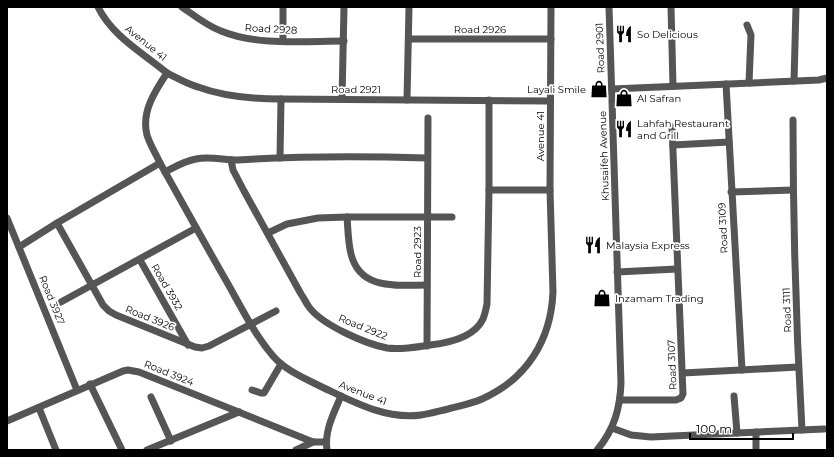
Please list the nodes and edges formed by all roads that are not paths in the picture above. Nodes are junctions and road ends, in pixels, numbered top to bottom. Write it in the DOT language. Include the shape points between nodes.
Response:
graph roads {
  1 [pos="98,7"];
  2 [pos="182,7"];
  3 [pos="283,7"];
  4 [pos="344,7"];
  5 [pos="409,7"];
  6 [pos="551,7"];
  7 [pos="609,7"];
  8 [pos="671,7"];
  9 [pos="796,7"];
  10 [pos="747,25"];
  11 [pos="409,39"];
  12 [pos="551,39"];
  13 [pos="283,41"];
  14 [pos="344,41"];
  15 [pos="167,73"];
  16 [pos="827,78"];
  17 [pos="819,80"];
  18 [pos="794,81"];
  19 [pos="749,83"];
  20 [pos="827,83"];
  21 [pos="726,84"];
  22 [pos="673,86"];
  23 [pos="612,89"];
  24 [pos="282,99"];
  25 [pos="342,99"];
  26 [pos="408,100"];
  27 [pos="489,100"];
  28 [pos="550,101"];
  29 [pos="428,118"];
  30 [pos="793,120"];
  31 [pos="672,127"];
  32 [pos="729,142"];
  33 [pos="673,145"];
  34 [pos="280,158"];
  35 [pos="427,158"];
  36 [pos="231,160"];
  37 [pos="160,164"];
  38 [pos="165,172"];
  39 [pos="489,190"];
  40 [pos="550,190"];
  41 [pos="793,190"];
  42 [pos="731,192"];
  43 [pos="347,217"];
  44 [pos="427,217"];
  45 [pos="452,217"];
  46 [pos="7,218"];
  47 [pos="57,223"];
  48 [pos="196,228"];
  49 [pos="268,233"];
  50 [pos="19,247"];
  51 [pos="140,260"];
  52 [pos="678,269"];
  53 [pos="617,272"];
  54 [pos="91,285"];
  55 [pos="427,285"];
  56 [pos="61,302"];
  57 [pos="276,311"];
  58 [pos="251,324"];
  59 [pos="188,344"];
  60 [pos="427,346"];
  61 [pos="282,364"];
  62 [pos="798,367"];
  63 [pos="742,370"];
  64 [pos="683,373"];
  65 [pos="90,384"];
  66 [pos="77,390"];
  67 [pos="252,390"];
  68 [pos="341,396"];
  69 [pos="734,396"];
  70 [pos="151,397"];
  71 [pos="620,400"];
  72 [pos="39,408"];
  73 [pos="239,412"];
  74 [pos="7,421"];
  75 [pos="612,428"];
  76 [pos="824,428"];
  77 [pos="802,430"];
  78 [pos="756,432"];
  79 [pos="737,433"];
  80 [pos="171,441"];
  81 [pos="314,442"];
  82 [pos="326,442"];
  83 [pos="56,450"];
  84 [pos="122,450"];
  85 [pos="147,450"];
  86 [pos="296,450"];
  87 [pos="326,450"];
  88 [pos="597,450"];
  89 [pos="756,450"];
  1 -- 15 [label="street, Avenue 41" via="116,32"];
  2 -- 13 [label="street, Road 2928" via="213,28 227,34 250,39"];
  3 -- 13 [label="street"];
  4 -- 14 [label="street"];
  5 -- 11 [label="street"];
  6 -- 12 [label="street, Avenue 41"];
  7 -- 23 [label="street, Road 2901"];
  8 -- 22 [label="street"];
  9 -- 18 [label="street"];
  10 -- 19 [label="street" via="751,35"];
  11 -- 12 [label="street, Road 2926"];
  11 -- 26 [label="street"];
  12 -- 28 [label="street, Avenue 41"];
  13 -- 14 [label="street, Road 2928"];
  14 -- 25 [label="street"];
  15 -- 24 [label="street, Road 2921" via="216,93"];
  15 -- 37 [label="street, Avenue 41" via="148,105 146,121 147,136"];
  16 -- 17 [label="street"];
  17 -- 18 [label="street"];
  17 -- 20 [label="street"];
  18 -- 19 [label="street"];
  19 -- 21 [label="street"];
  21 -- 22 [label="street"];
  21 -- 32 [label="street, Road 3109"];
  22 -- 23 [label="street"];
  23 -- 53 [label="street, Khusaifeh Avenue"];
  24 -- 25 [label="street, Road 2921"];
  24 -- 34 [label="street"];
  25 -- 26 [label="street, Road 2921"];
  26 -- 27 [label="street, Road 2921"];
  27 -- 28 [label="street, Road 2921"];
  27 -- 39 [label="street, Road 2922"];
  28 -- 40 [label="street, Avenue 41"];
  29 -- 35 [label="street, Road 2923"];
  30 -- 41 [label="street, Road 3111"];
  31 -- 33 [label="street, Road 3107"];
  32 -- 33 [label="street"];
  32 -- 42 [label="street, Road 3109"];
  33 -- 52 [label="street, Road 3107"];
  34 -- 35 [label="street"];
  34 -- 36 [label="street"];
  35 -- 44 [label="street, Road 2923"];
  36 -- 38 [label="street" via="197,158"];
  36 -- 49 [label="street, Road 2922" via="233,170"];
  37 -- 38 [label="street, Avenue 41"];
  37 -- 47 [label="street"];
  38 -- 48 [label="street, Avenue 41"];
  39 -- 40 [label="street"];
  39 -- 60 [label="street, Road 2922" via="487,304 483,319 469,334 442,344"];
  40 -- 68 [label="street, Avenue 41" via="553,292 550,318 547,331 535,355 515,378 504,388 476,401 422,415 390,414"];
  41 -- 42 [label="street"];
  41 -- 62 [label="street, Road 3111"];
  42 -- 63 [label="street, Road 3109"];
  43 -- 44 [label="street"];
  43 -- 49 [label="street" via="302,220"];
  43 -- 55 [label="street" via="351,254 360,274 384,285"];
  44 -- 45 [label="street"];
  44 -- 55 [label="street, Road 2923"];
  46 -- 50 [label="street, Road 3927"];
  47 -- 50 [label="street"];
  47 -- 54 [label="street, Road 3926"];
  48 -- 51 [label="street, Road 3932"];
  48 -- 58 [label="street, Avenue 41"];
  49 -- 60 [label="street, Road 2922" via="309,308 319,317 342,331 387,348"];
  50 -- 66 [label="street, Road 3927"];
  51 -- 54 [label="street, Road 3932"];
  51 -- 59 [label="street, Road 3932"];
  52 -- 53 [label="street"];
  52 -- 64 [label="street, Road 3107"];
  53 -- 71 [label="street, Khusaifeh Avenue"];
  54 -- 56 [label="street, Road 3932"];
  54 -- 59 [label="street, Road 3926" via="103,305 112,313"];
  55 -- 60 [label="street, Road 2923"];
  57 -- 58 [label="street, Road 3926"];
  58 -- 59 [label="street, Road 3926" via="206,348"];
  58 -- 61 [label="street, Avenue 41" via="265,346"];
  61 -- 67 [label="street" via="264,393"];
  61 -- 68 [label="street, Avenue 41" via="294,373"];
  62 -- 63 [label="street"];
  62 -- 77 [label="street, Road 3111"];
  63 -- 64 [label="street"];
  64 -- 71 [label="street, Road 3107" via="684,391 678,399"];
  65 -- 66 [label="street, Road 3924"];
  65 -- 73 [label="street, Road 3924" via="133,370"];
  65 -- 84 [label="street"];
  66 -- 72 [label="street, Road 3924"];
  68 -- 82 [label="street" via="327,430"];
  69 -- 79 [label="street"];
  70 -- 80 [label="street"];
  71 -- 75 [label="street, Khusaifeh Avenue"];
  72 -- 74 [label="street, Road 3924"];
  72 -- 83 [label="street"];
  73 -- 80 [label="street"];
  73 -- 81 [label="street, Road 3924"];
  75 -- 79 [label="street" via="644,436"];
  75 -- 88 [label="street, Khusaifeh Avenue"];
  76 -- 77 [label="street"];
  77 -- 78 [label="street"];
  78 -- 79 [label="street"];
  78 -- 89 [label="street"];
  80 -- 85 [label="street"];
  81 -- 82 [label="street, Road 3924"];
  81 -- 86 [label="street"];
  82 -- 87 [label="street"];
}
